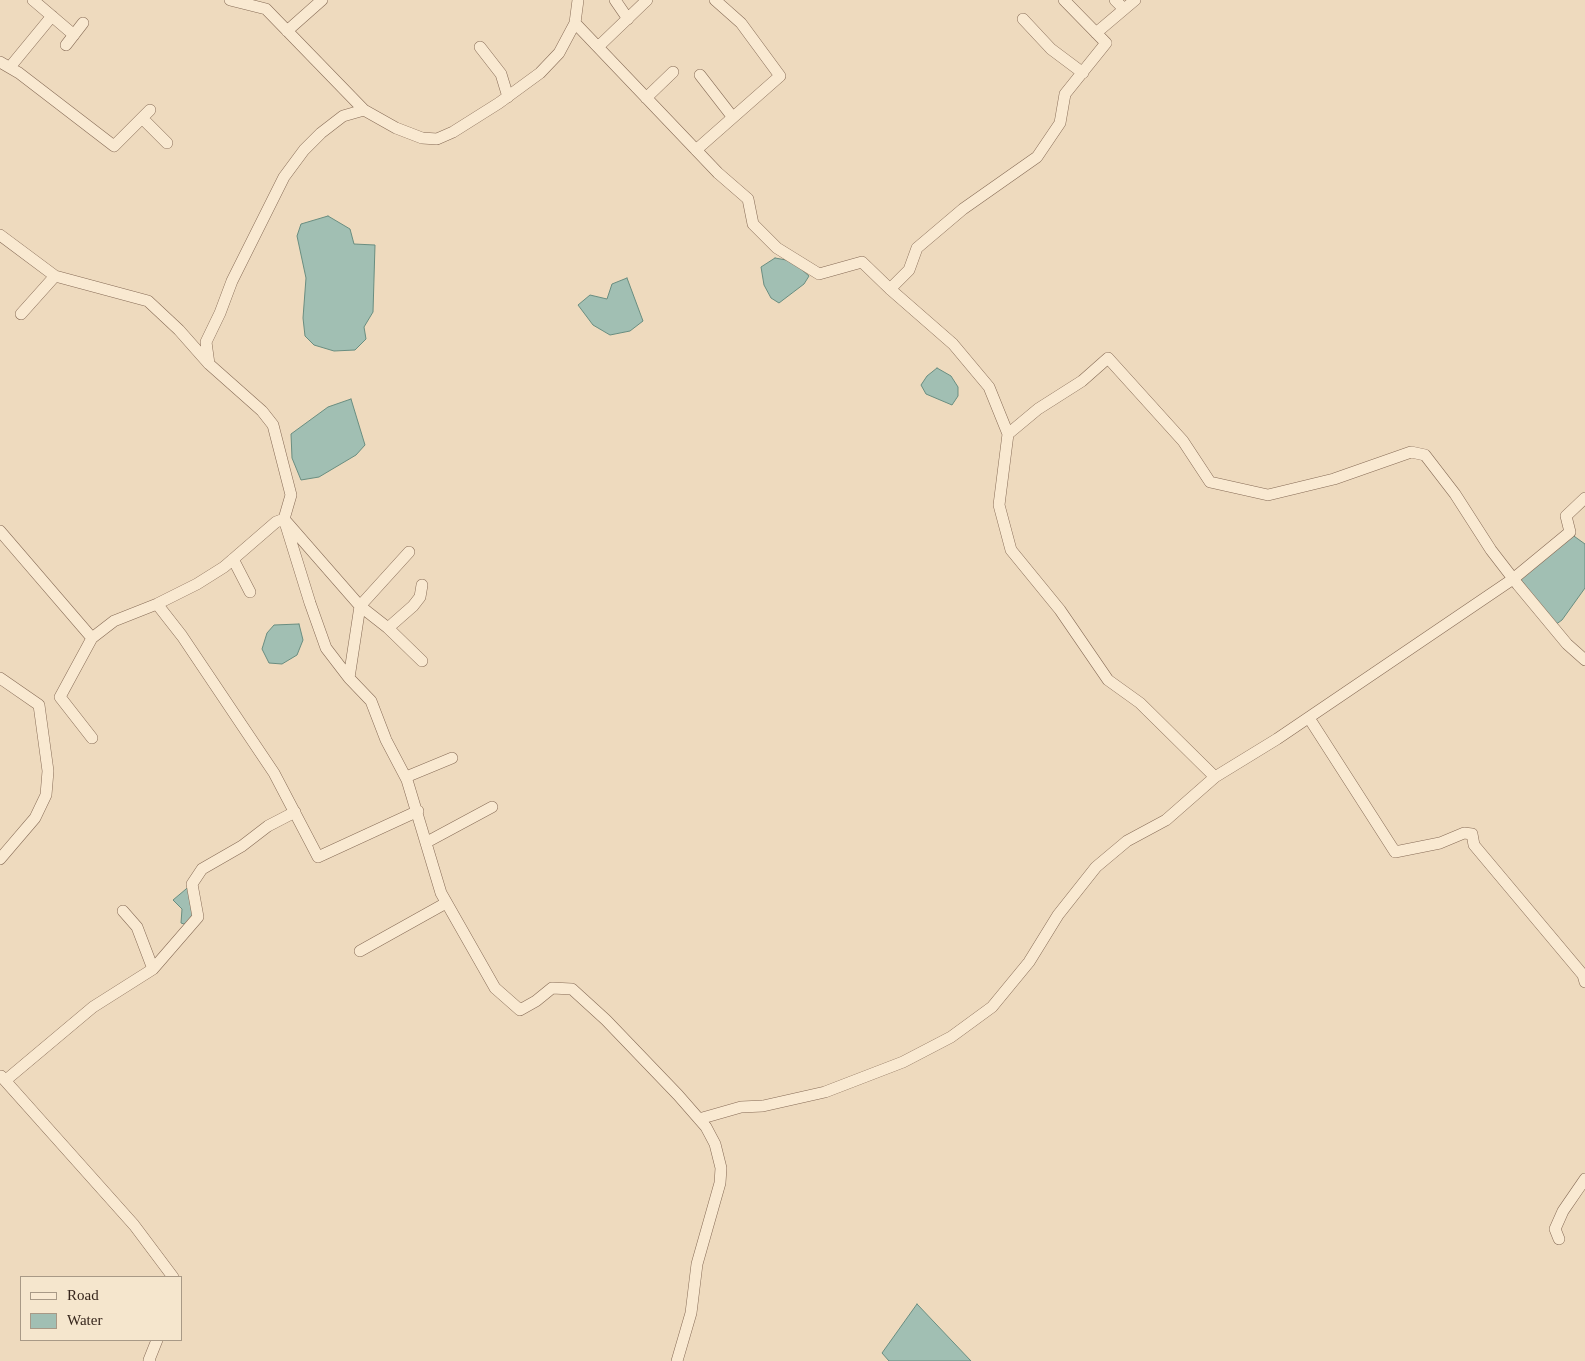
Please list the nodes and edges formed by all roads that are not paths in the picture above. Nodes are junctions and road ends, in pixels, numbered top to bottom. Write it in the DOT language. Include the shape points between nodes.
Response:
graph roads {
  1 [pos="33,0"];
  2 [pos="230,0"];
  3 [pos="322,0"];
  4 [pos="578,0"];
  5 [pos="615,0"];
  6 [pos="647,0"];
  7 [pos="714,0"];
  8 [pos="1064,0"];
  9 [pos="1115,0"];
  10 [pos="1135,0"];
  11 [pos="1124,9"];
  12 [pos="52,16"];
  13 [pos="628,19"];
  14 [pos="1024,19"];
  15 [pos="83,23"];
  16 [pos="575,23"];
  17 [pos="287,31"];
  18 [pos="1096,33"];
  19 [pos="74,35"];
  20 [pos="66,45"];
  21 [pos="480,47"];
  22 [pos="598,47"];
  23 [pos="5,65"];
  24 [pos="673,72"];
  25 [pos="1084,73"];
  26 [pos="700,75"];
  27 [pos="508,97"];
  28 [pos="646,98"];
  29 [pos="364,110"];
  30 [pos="731,115"];
  31 [pos="167,142"];
  32 [pos="696,150"];
  33 [pos="0,236"];
  34 [pos="56,276"];
  35 [pos="890,289"];
  36 [pos="21,314"];
  37 [pos="209,364"];
  38 [pos="1008,434"];
  39 [pos="1585,498"];
  40 [pos="284,519"];
  41 [pos="0,531"];
  42 [pos="409,552"];
  43 [pos="233,559"];
  44 [pos="1513,579"];
  45 [pos="422,585"];
  46 [pos="250,592"];
  47 [pos="157,604"];
  48 [pos="360,606"];
  49 [pos="388,628"];
  50 [pos="92,638"];
  51 [pos="1585,660"];
  52 [pos="422,661"];
  53 [pos="0,678"];
  54 [pos="349,678"];
  55 [pos="60,697"];
  56 [pos="39,705"];
  57 [pos="1309,718"];
  58 [pos="92,738"];
  59 [pos="452,758"];
  60 [pos="406,777"];
  61 [pos="1215,777"];
  62 [pos="492,807"];
  63 [pos="294,812"];
  64 [pos="418,812"];
  65 [pos="427,842"];
  66 [pos="0,859"];
  67 [pos="446,903"];
  68 [pos="122,910"];
  69 [pos="360,951"];
  70 [pos="153,969"];
  71 [pos="1585,982"];
  72 [pos="3,1078"];
  73 [pos="699,1119"];
  74 [pos="1585,1179"];
  75 [pos="1559,1239"];
  76 [pos="172,1276"];
  77 [pos="157,1341"];
  78 [pos="149,1361"];
  79 [pos="677,1361"];
  1 -- 12 [label="street"];
  2 -- 17 [label="street" via="266,9"];
  3 -- 17 [label="street"];
  4 -- 16 [label="street"];
  5 -- 13 [label="street"];
  6 -- 13 [label="street"];
  7 -- 32 [label="street" via="741,23 780,76"];
  8 -- 18 [label="street"];
  9 -- 11 [label="street"];
  10 -- 11 [label="street"];
  11 -- 18 [label="street"];
  12 -- 19 [label="street"];
  12 -- 23 [label="street"];
  13 -- 22 [label="street"];
  14 -- 25 [label="street" via="1051,49"];
  15 -- 19 [label="street"];
  16 -- 22 [label="street"];
  16 -- 27 [label="street" via="559,53 540,73"];
  17 -- 29 [label="street"];
  18 -- 25 [label="street" via="1106,43"];
  19 -- 20 [label="street"];
  21 -- 27 [label="street" via="501,74"];
  22 -- 28 [label="street"];
  23 -- 31 [label="street" via="114,146 146,114"];
  24 -- 28 [label="street"];
  25 -- 35 [label="street" via="1065,94 1060,124 1037,157 962,209 917,248 909,270"];
  26 -- 30 [label="street"];
  27 -- 29 [label="street" via="454,132 437,139 413,134"];
  28 -- 32 [label="street"];
  29 -- 37 [label="street" via="343,116 321,133 284,177 232,281 206,342"];
  32 -- 35 [label="street" via="748,199 753,224 777,248 819,274 862,262"];
  33 -- 34 [label="street"];
  34 -- 36 [label="street"];
  34 -- 37 [label="street" via="148,300"];
  35 -- 38 [label="street" via="953,344 989,387"];
  37 -- 40 [label="street" via="262,411 273,425 291,495"];
  38 -- 44 [label="street" via="1038,409 1082,381 1108,358 1183,441 1210,482 1268,495 1334,479 1410,452 1424,455"];
  38 -- 61 [label="street" via="999,504 1011,550 1060,610 1108,680 1140,703"];
  39 -- 44 [label="street" via="1566,516 1570,532"];
  40 -- 43 [label="street" via="276,522"];
  40 -- 48 [label="street"];
  40 -- 54 [label="street" via="318,629 326,648"];
  41 -- 50 [label="street"];
  42 -- 48 [label="street"];
  43 -- 46 [label="street"];
  43 -- 47 [label="street" via="197,584"];
  44 -- 51 [label="street" via="1567,644"];
  44 -- 57 [label="street"];
  45 -- 49 [label="street" via="420,597 413,606"];
  47 -- 50 [label="street" via="114,621"];
  47 -- 63 [label="street" via="240,719"];
  48 -- 49 [label="street"];
  48 -- 54 [label="street"];
  49 -- 52 [label="street"];
  50 -- 55 [label="street"];
  53 -- 56 [label="street"];
  54 -- 60 [label="street" via="371,701 386,740"];
  55 -- 56 [label="street"];
  55 -- 58 [label="street"];
  56 -- 66 [label="street" via="48,771 46,795 35,818"];
  57 -- 61 [label="street"];
  57 -- 71 [label="street" via="1395,852 1440,843 1464,833 1472,834 1474,845 1583,975"];
  59 -- 60 [label="street"];
  60 -- 64 [label="street"];
  61 -- 73 [label="street" via="1166,820 1127,841 1096,867 1058,915 1029,962 992,1007 951,1037 903,1062 825,1092 763,1106 741,1107"];
  62 -- 65 [label="street"];
  63 -- 64 [label="street" via="318,857"];
  63 -- 70 [label="street" via="202,869 192,884 198,916"];
  64 -- 65 [label="street"];
  65 -- 67 [label="street"];
  67 -- 69 [label="street"];
  67 -- 73 [label="street" via="495,988 520,1010 552,988 572,989 606,1020"];
  68 -- 70 [label="street" via="137,927"];
  70 -- 72 [label="street" via="93,1007"];
  72 -- 76 [label="street" via="134,1225"];
  73 -- 79 [label="street" via="714,1144 721,1168 720,1184 697,1264 691,1313"];
  74 -- 75 [label="street" via="1555,1229"];
  77 -- 78 [label="street"];
}
